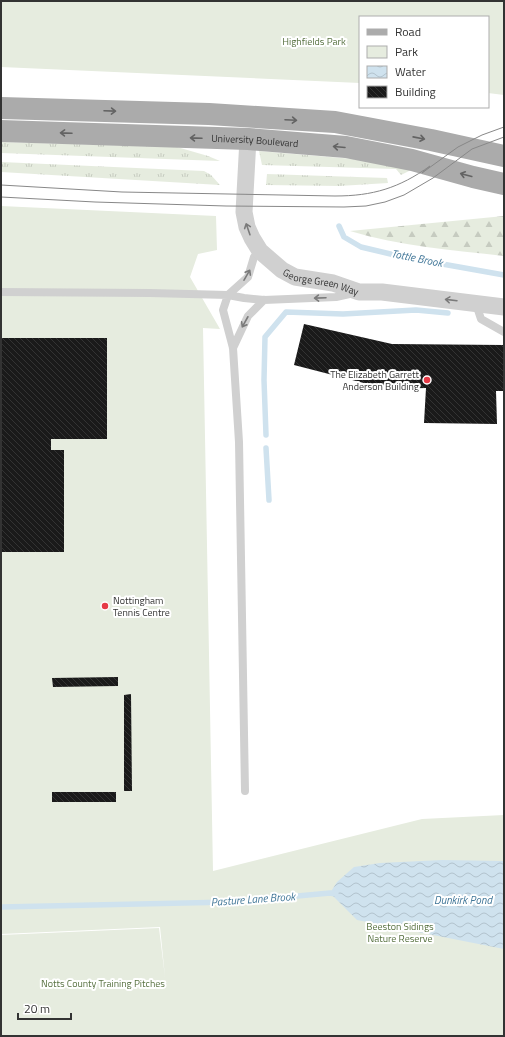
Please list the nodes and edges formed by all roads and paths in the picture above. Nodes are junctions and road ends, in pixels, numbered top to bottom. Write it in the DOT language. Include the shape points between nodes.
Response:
graph roads {
  1 [pos="1,108"];
  2 [pos="252,118"];
  3 [pos="1,131"];
  4 [pos="248,139"];
  5 [pos="504,156"];
  6 [pos="504,184"];
  7 [pos="260,251"];
  8 [pos="1,292"];
  9 [pos="359,292"];
  10 [pos="228,295"];
  11 [pos="264,300"];
  12 [pos="479,303"];
  13 [pos="504,307"];
  14 [pos="504,332"];
  15 [pos="233,348"];
  16 [pos="245,791"];
  1 -- 2 [label="main road, one-way" via="209,114"];
  2 -- 4 [label="main road"];
  2 -- 5 [label="main road, one-way" via="335,122"];
  4 -- 3 [label="main road, University Boulevard, one-way"];
  6 -- 4 [label="main road, University Boulevard, one-way" via="412,160 346,147"];
  7 -- 4 [label="street, George Green Way, one-way" via="247,227 244,212"];
  7 -- 9 [label="street, George Green Way" via="282,270 295,277 333,283"];
  10 -- 7 [label="lane, one-way" via="248,277 254,257"];
  8 -- 10 [label="lane"];
  9 -- 11 [label="lane, one-way" via="336,297"];
  12 -- 9 [label="street, George Green Way, one-way" via="382,292"];
  10 -- 11 [label="lane"];
  10 -- 15 [label="lane" via="223,310"];
  11 -- 15 [label="lane, one-way" via="248,316"];
  12 -- 13 [label="street, George Green Way"];
  12 -- 14 [label="lane" via="480,319"];
  15 -- 16 [label="lane" via="239,442"];
}
